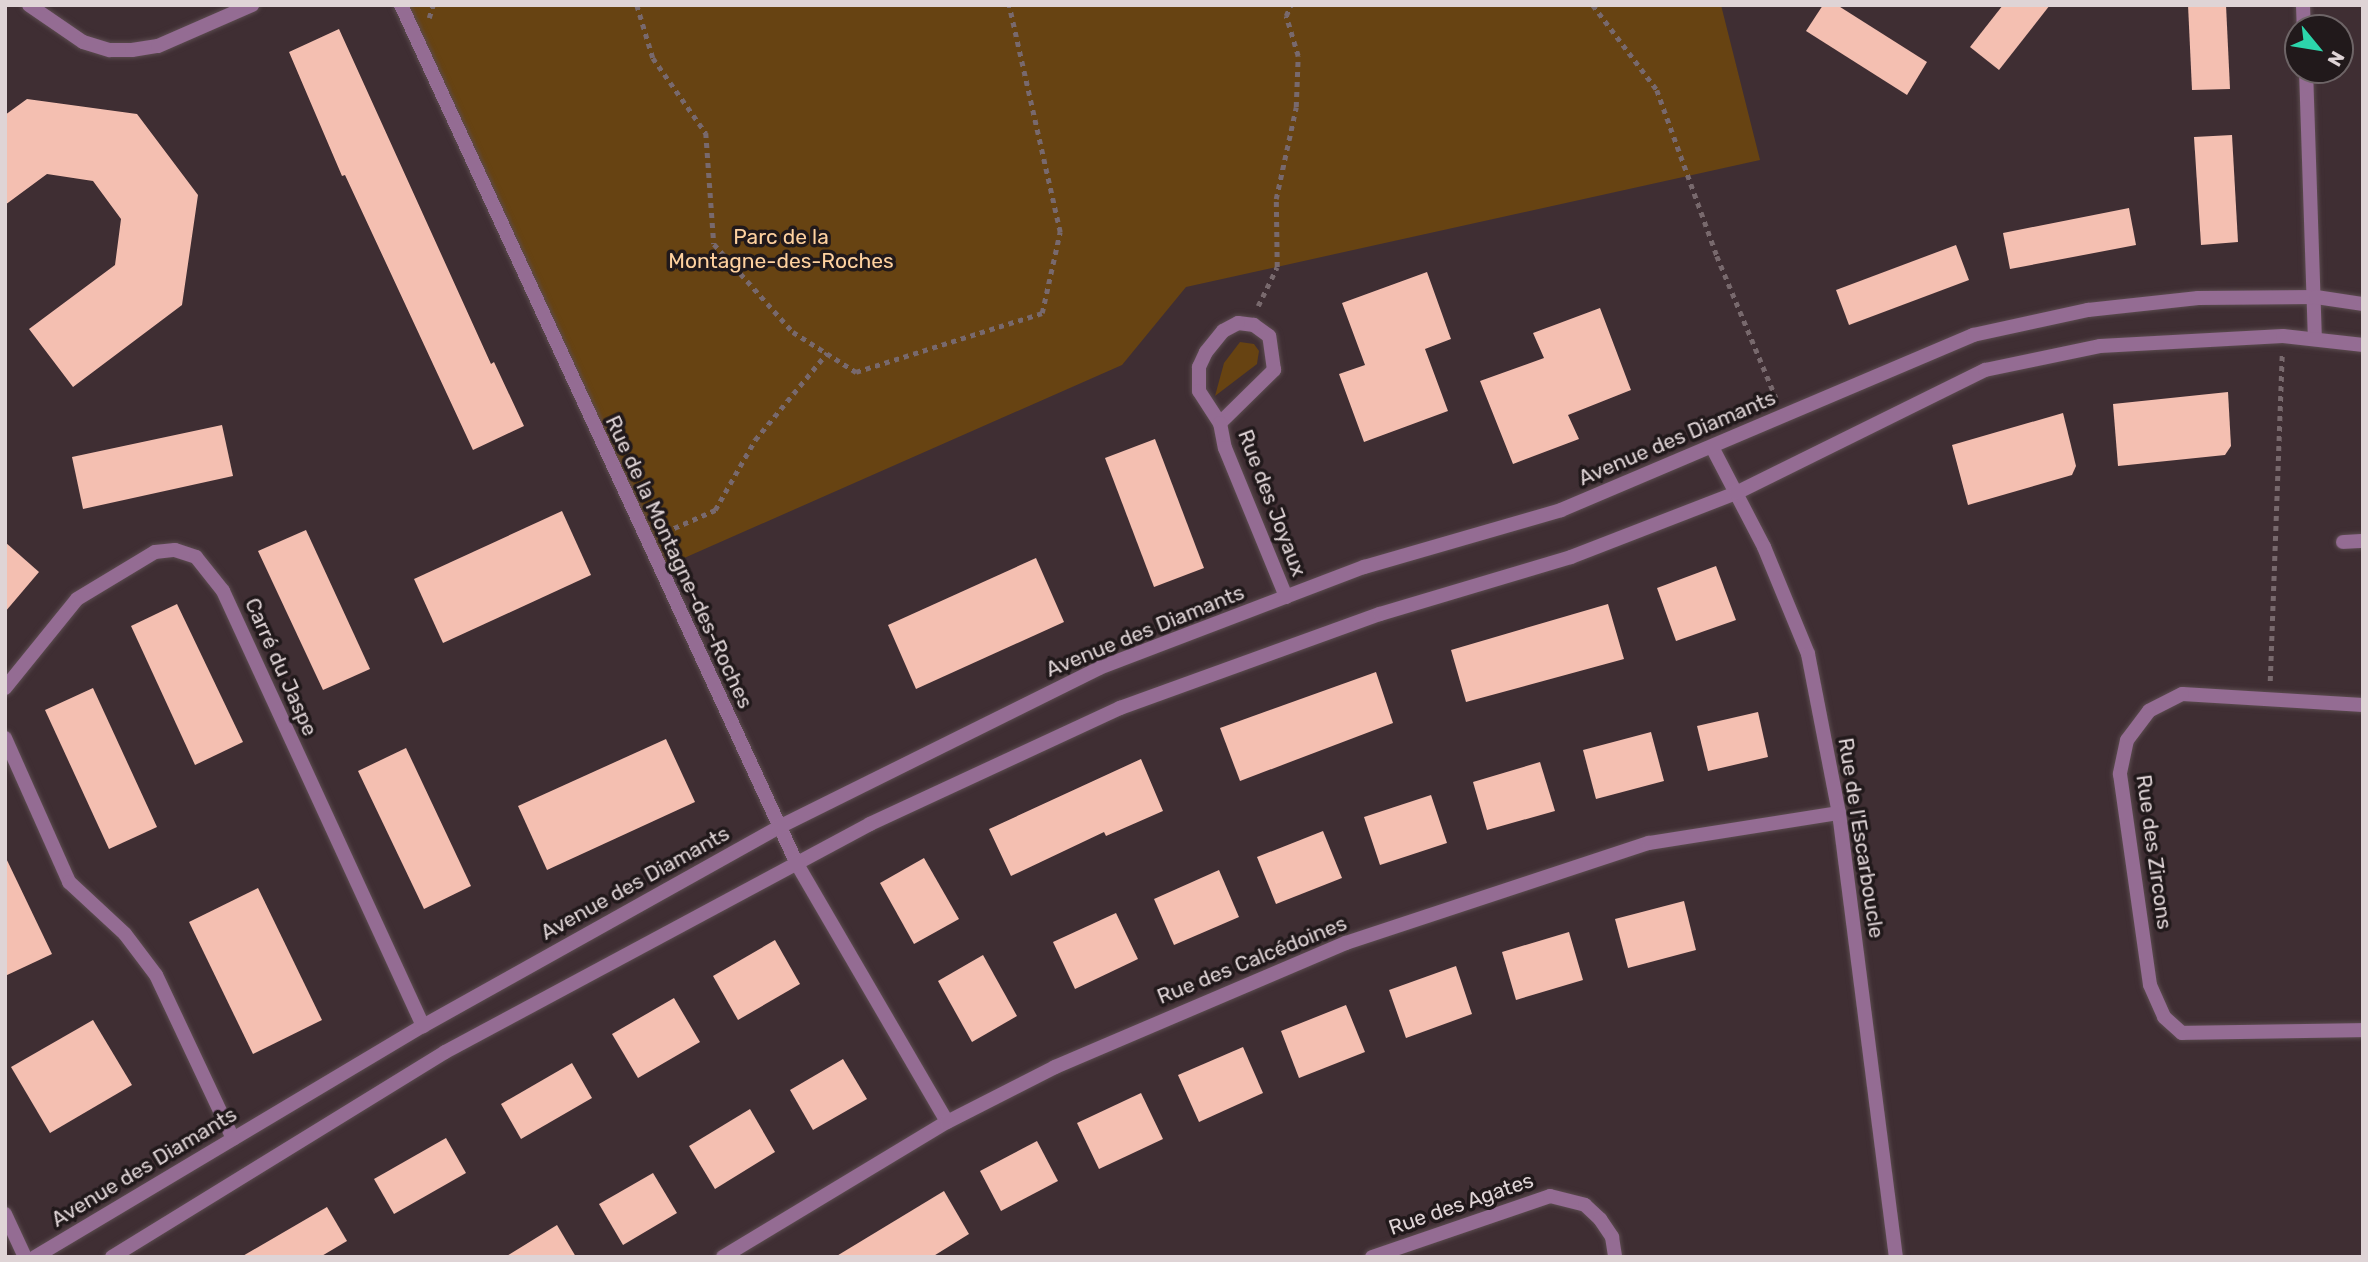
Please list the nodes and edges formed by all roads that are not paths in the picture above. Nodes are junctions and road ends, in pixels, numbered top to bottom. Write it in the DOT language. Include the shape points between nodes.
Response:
graph roads {
  1 [pos="29,5"];
  2 [pos="252,5"];
  3 [pos="401,5"];
  4 [pos="2307,84"];
  5 [pos="2316,298"];
  6 [pos="2363,304"];
  7 [pos="2315,339"];
  8 [pos="2363,345"];
  9 [pos="1220,423"];
  10 [pos="1713,447"];
  11 [pos="1736,493"];
  12 [pos="2363,541"];
  13 [pos="2343,542"];
  14 [pos="1286,597"];
  15 [pos="5,688"];
  16 [pos="2363,705"];
  17 [pos="5,738"];
  18 [pos="1839,813"];
  19 [pos="779,827"];
  20 [pos="797,864"];
  21 [pos="423,1026"];
  22 [pos="2363,1030"];
  23 [pos="947,1122"];
  24 [pos="233,1139"];
  25 [pos="5,1213"];
  26 [pos="26,1257"];
  27 [pos="35,1257"];
  28 [pos="112,1257"];
  29 [pos="723,1257"];
  30 [pos="1372,1257"];
  31 [pos="1615,1257"];
  32 [pos="1896,1257"];
  1 -- 2 [label="street" via="83,42 121,50 158,46"];
  3 -- 19 [label="street, Rue de la Montagne-des-Roches"];
  4 -- 5 [label="street"];
  5 -- 6 [label="street, Avenue des Diamants"];
  5 -- 7 [label="street"];
  5 -- 10 [label="street, Avenue des Diamants" via="2157,302 2088,310 1973,335"];
  7 -- 8 [label="street"];
  7 -- 11 [label="street" via="2283,336 2100,345 1985,370"];
  9 -- 9 [label="street, Rue des Joyaux" via="1274,370 1269,336 1254,325 1238,323 1223,331 1199,367 1199,391"];
  9 -- 14 [label="street, Rue des Joyaux" via="1225,448"];
  10 -- 11 [label="street, Rue de l'Escarboucle"];
  10 -- 14 [label="street, Avenue des Diamants" via="1561,510 1364,567"];
  11 -- 18 [label="street, Rue de l'Escarboucle" via="1808,654"];
  11 -- 20 [label="street" via="1572,557 1380,614 1145,698 1010,756"];
  12 -- 13 [label="street"];
  14 -- 19 [label="street, Avenue des Diamants" via="1099,668"];
  15 -- 21 [label="street, Carré du Jaspe" via="77,599 155,552 176,550 196,557 223,591"];
  16 -- 22 [label="street, Rue des Zircons" via="2182,694 2149,711 2127,740 2120,774 2150,985 2164,1017 2182,1032"];
  17 -- 24 [label="street" via="69,882 125,934 156,975"];
  18 -- 23 [label="street, Rue des Calcédoines" via="1649,843 1346,943 1067,1062"];
  18 -- 32 [label="street, Rue de l'Escarboucle"];
  19 -- 20 [label="street, Rue de la Montagne-des-Roches"];
  19 -- 21 [label="street, Avenue des Diamants"];
  20 -- 23 [label="street, Rue de la Montagne-des-Roches"];
  20 -- 28 [label="street" via="445,1052"];
  21 -- 24 [label="street, Avenue des Diamants"];
  23 -- 29 [label="street, Rue des Calcédoines"];
  24 -- 27 [label="street, Avenue des Diamants"];
  25 -- 26 [label="street"];
  30 -- 31 [label="street, Rue des Agates" via="1550,1196 1585,1205 1600,1219 1612,1237"];
}
